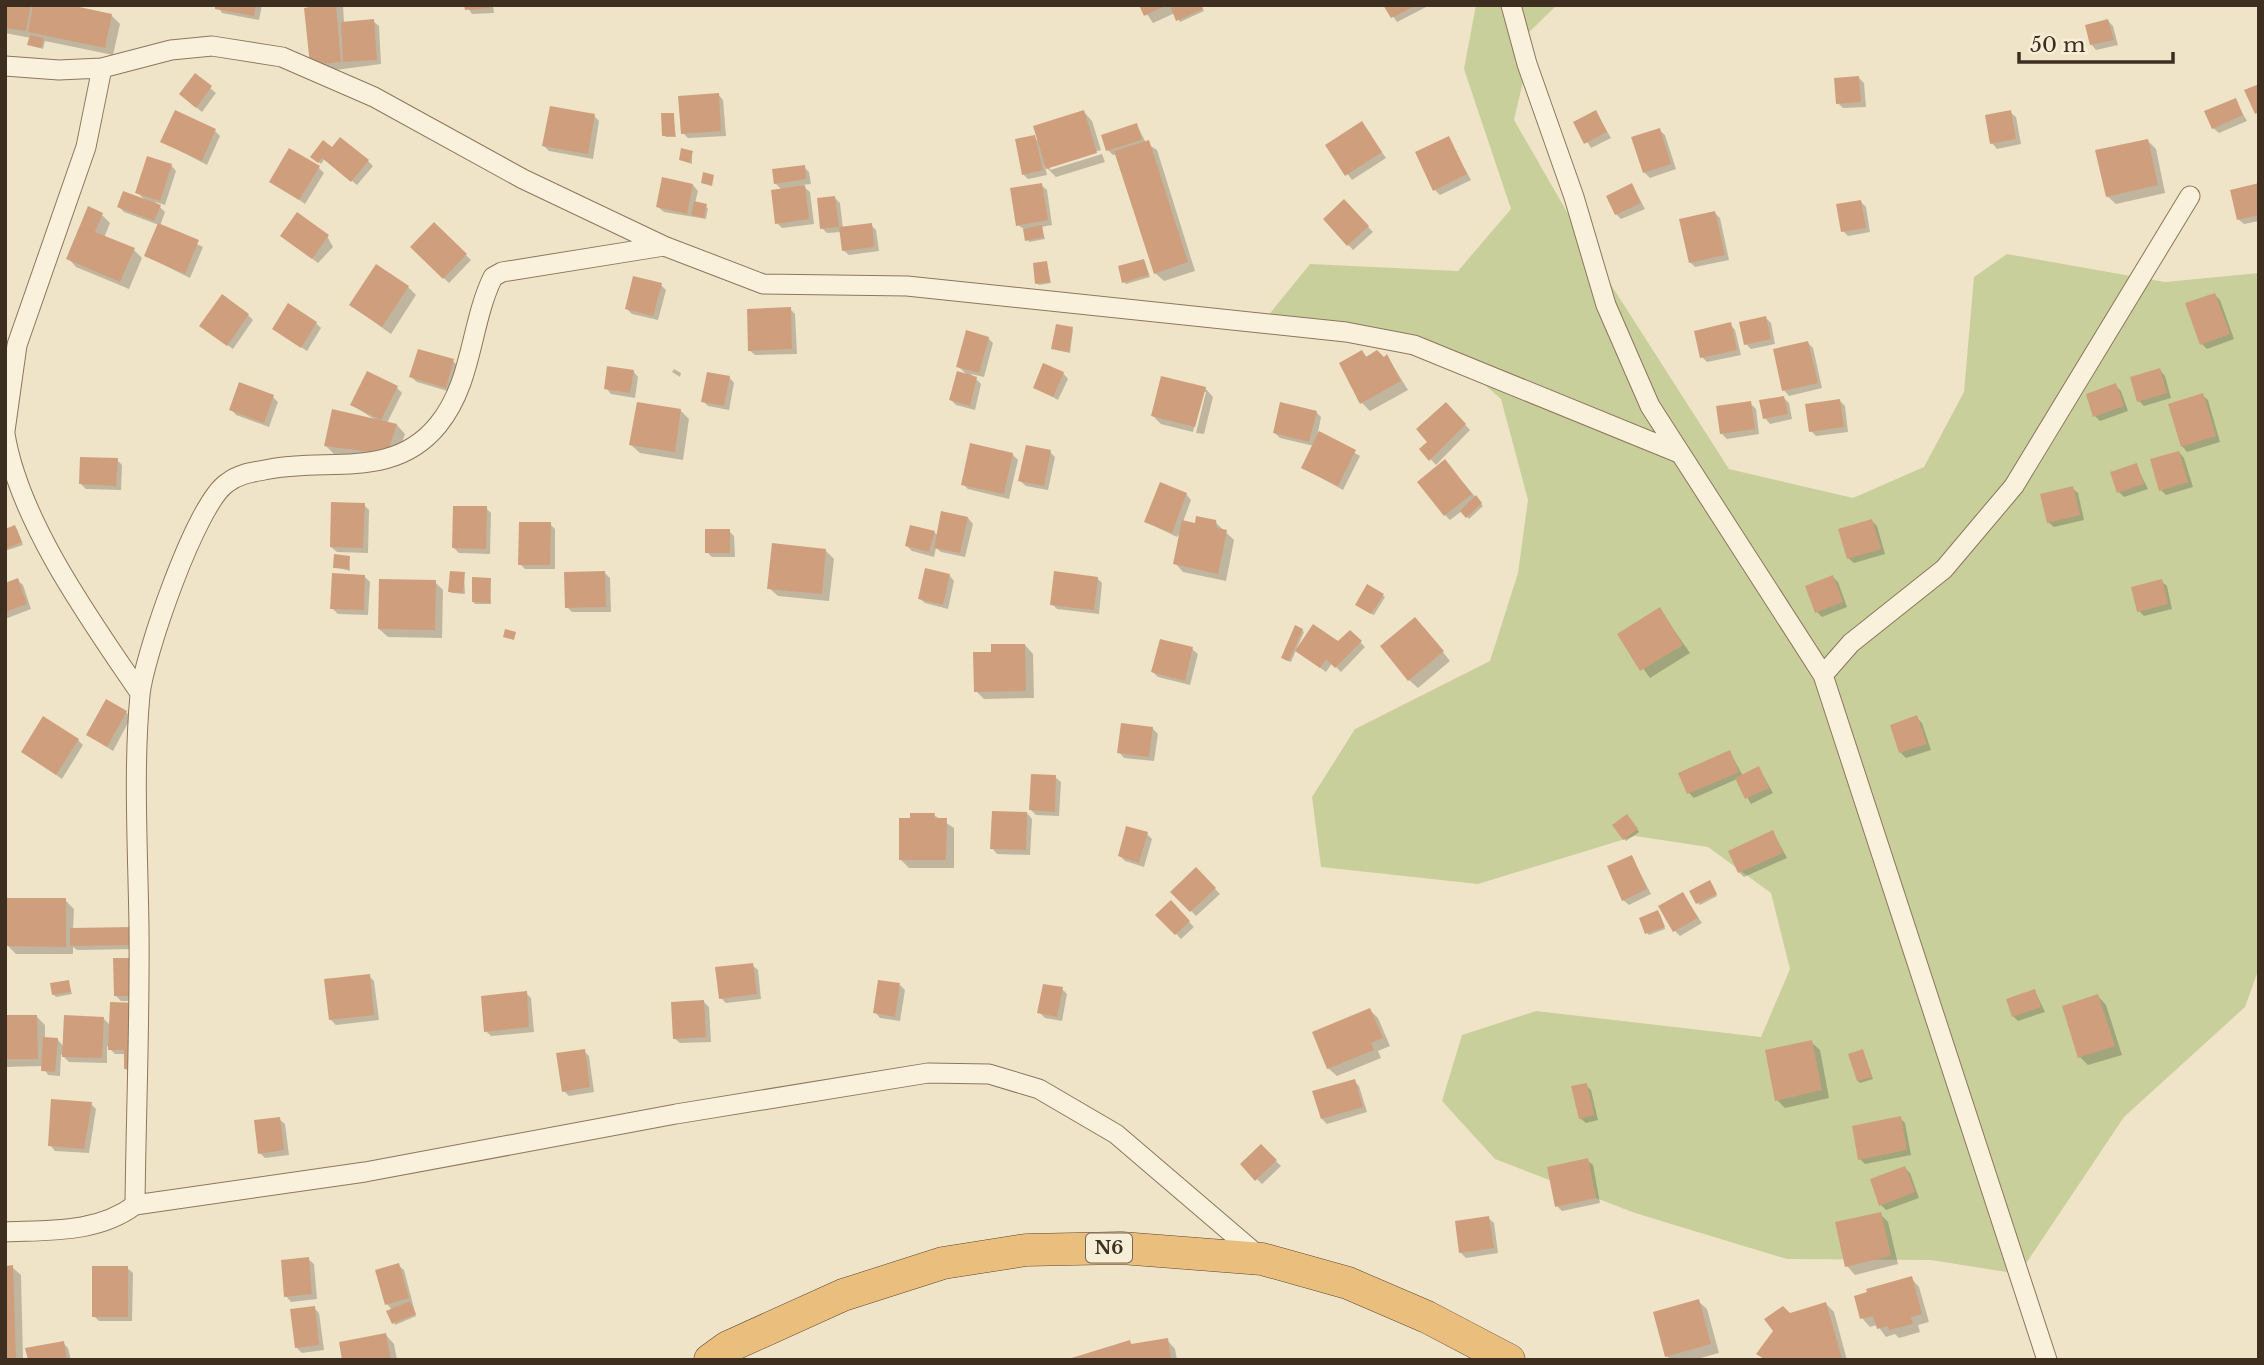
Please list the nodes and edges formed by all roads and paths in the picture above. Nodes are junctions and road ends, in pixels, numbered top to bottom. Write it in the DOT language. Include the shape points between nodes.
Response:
graph roads {
  1 [pos="1511,5"];
  2 [pos="5,66"];
  3 [pos="102,68"];
  4 [pos="2190,196"];
  5 [pos="664,247"];
  6 [pos="5,433"];
  7 [pos="1679,453"];
  8 [pos="1823,675"];
  9 [pos="140,693"];
  10 [pos="135,1205"];
  11 [pos="5,1232"];
  12 [pos="1262,1259"];
  13 [pos="710,1360"];
  14 [pos="1509,1360"];
  15 [pos="2047,1360"];
  1 -- 7 [label="street" via="1606,305 1650,407"];
  2 -- 3 [label="street"];
  3 -- 5 [label="street" via="171,50 212,47 282,57 374,97 523,179"];
  3 -- 6 [label="street" via="86,147 17,345"];
  4 -- 8 [label="street" via="2014,486 1944,569 1851,643"];
  5 -- 7 [label="street" via="763,284 907,286 1346,332 1414,345"];
  5 -- 9 [label="street" via="493,277 461,384 438,424 398,457 382,462 292,465 242,474 226,483 191,535"];
  6 -- 9 [label="street" via="17,478 46,542"];
  7 -- 8 [label="street"];
  8 -- 15 [label="street"];
  9 -- 10 [label="street"];
  10 -- 11 [label="street" via="115,1220 84,1227"];
  10 -- 12 [label="street" via="365,1172 928,1073 989,1074 1040,1089 1116,1134"];
  12 -- 13 [label="highway, N6" via="1121,1248 1027,1250 943,1263 843,1295 728,1347"];
  12 -- 14 [label="highway, N6" via="1348,1283"];
}
